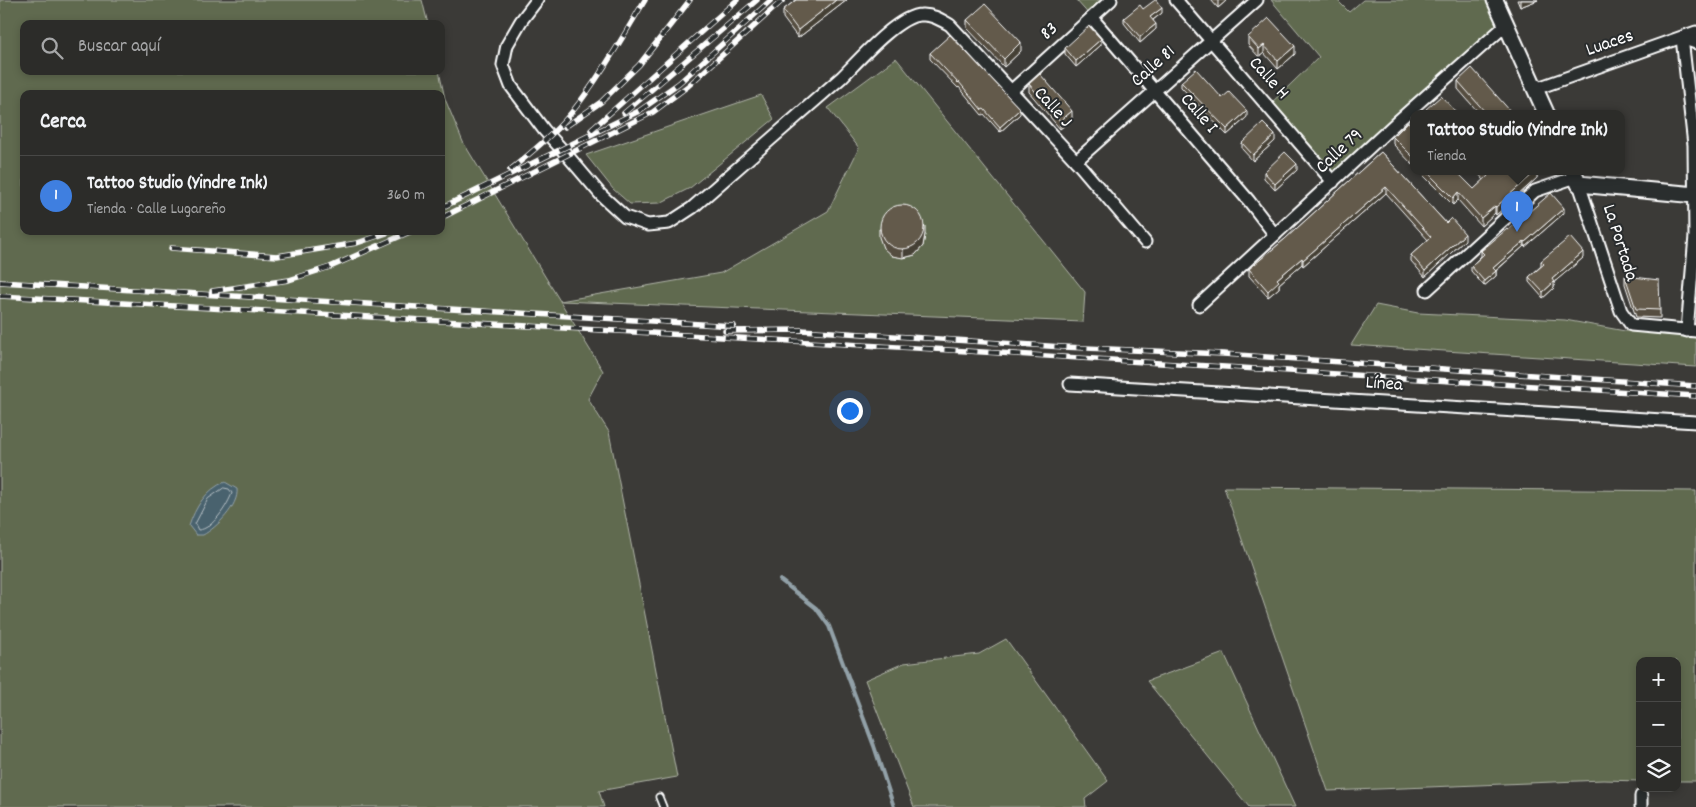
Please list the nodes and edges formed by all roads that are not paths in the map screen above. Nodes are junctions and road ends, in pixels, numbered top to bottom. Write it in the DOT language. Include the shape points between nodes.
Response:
graph roads {
  1 [pos="537,0"];
  2 [pos="1111,0"];
  3 [pos="1176,0"];
  4 [pos="1257,0"];
  5 [pos="1495,0"];
  6 [pos="1092,18"];
  7 [pos="1506,25"];
  8 [pos="1696,32"];
  9 [pos="1682,38"];
  10 [pos="1210,41"];
  11 [pos="1696,43"];
  12 [pos="1535,89"];
  13 [pos="1012,90"];
  14 [pos="1154,91"];
  15 [pos="1410,110"];
  16 [pos="1410,110"];
  17 [pos="1545,110"];
  18 [pos="1076,161"];
  19 [pos="1576,177"];
  20 [pos="1333,182"];
  21 [pos="1695,195"];
  22 [pos="1275,235"];
  23 [pos="1145,242"];
  24 [pos="1427,290"];
  25 [pos="1199,305"];
  26 [pos="1692,331"];
  27 [pos="1070,384"];
  28 [pos="1696,422"];
  29 [pos="659,797"];
  30 [pos="663,807"];
  1 -- 13 [label="street, Calle J" via="507,46 504,65 511,86 544,130 601,194 624,217 648,225 669,223 692,208 898,24 910,17 936,17 950,25"];
  2 -- 6 [label="street, 83"];
  3 -- 10 [label="street, Calle H"];
  4 -- 10 [label="street, Calle 81"];
  5 -- 7 [label="street"];
  6 -- 13 [label="street, 83"];
  6 -- 14 [label="street, Calle I"];
  7 -- 12 [label="street"];
  7 -- 15 [label="street, Calle 79"];
  8 -- 9 [label="street, Luaces"];
  9 -- 11 [label="street"];
  9 -- 12 [label="street, Luaces"];
  9 -- 21 [label="street" via="1694,145"];
  10 -- 14 [label="street, Calle 81"];
  10 -- 20 [label="street, Calle H"];
  12 -- 17 [label="street"];
  13 -- 18 [label="street, Calle J"];
  14 -- 18 [label="street, Calle 81"];
  14 -- 22 [label="street, Calle I"];
  16 -- 20 [label="street, Calle 79"];
  18 -- 23 [label="street, Calle J"];
  19 -- 21 [label="street"];
  19 -- 24 [label="street" via="1535,191"];
  19 -- 26 [label="street, La Portada" via="1621,312 1631,326"];
  20 -- 22 [label="street, Calle 79"];
  21 -- 26 [label="street"];
  22 -- 25 [label="street, Calle 79"];
  27 -- 28 [label="street, Línea"];
  29 -- 30 [label="lane"];
}
